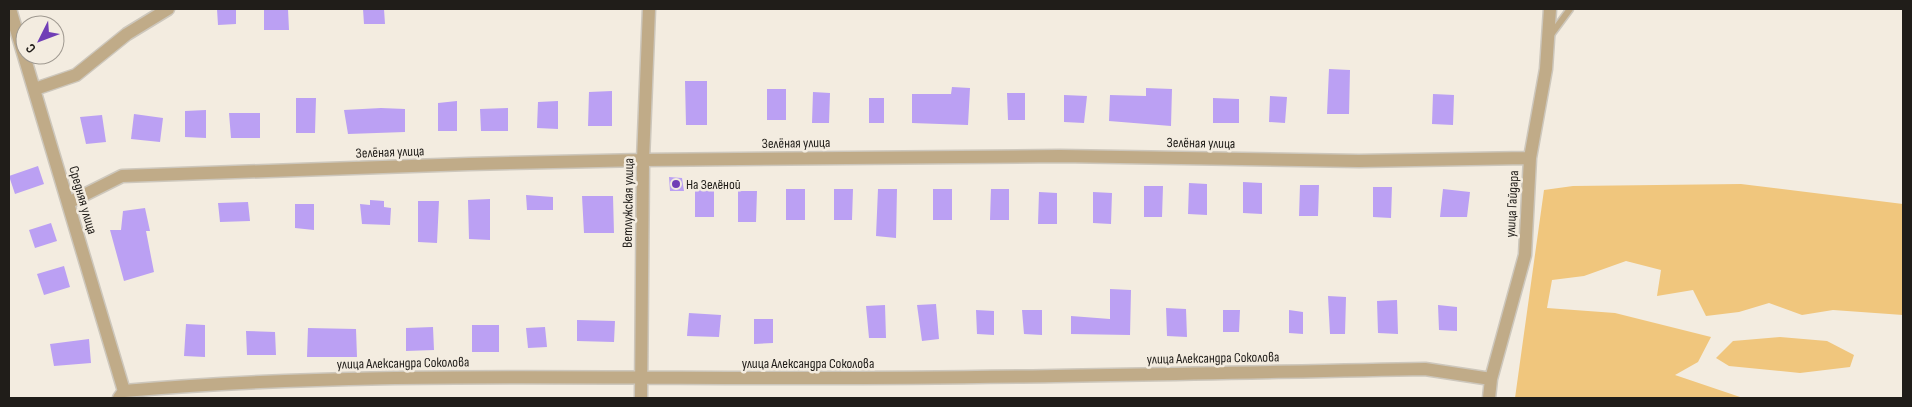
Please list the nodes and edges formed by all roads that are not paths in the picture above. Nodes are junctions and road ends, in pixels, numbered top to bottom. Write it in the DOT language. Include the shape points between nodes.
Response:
graph roads {
  1 [pos="10,9"];
  2 [pos="168,9"];
  3 [pos="649,9"];
  4 [pos="1550,9"];
  5 [pos="1570,9"];
  6 [pos="1548,40"];
  7 [pos="35,89"];
  8 [pos="1530,158"];
  9 [pos="643,160"];
  10 [pos="68,203"];
  11 [pos="640,378"];
  12 [pos="1491,379"];
  13 [pos="121,394"];
  14 [pos="641,398"];
  15 [pos="1489,398"];
  1 -- 7 [label="street, Средняя улица"];
  2 -- 7 [label="street" via="127,34 76,75"];
  3 -- 9 [label="street, Ветлужская улица"];
  4 -- 6 [label="street, улица Гайдара"];
  5 -- 6 [label="lane"];
  6 -- 8 [label="street, улица Гайдара"];
  7 -- 10 [label="street, Средняя улица"];
  8 -- 9 [label="street, Зелёная улица" via="1359,161 1050,156"];
  8 -- 12 [label="street, улица Гайдара" via="1524,255"];
  9 -- 10 [label="street, Зелёная улица" via="122,176"];
  9 -- 11 [label="street, Ветлужская улица"];
  10 -- 13 [label="street, Средняя улица"];
  11 -- 12 [label="street, улица Александра Соколова" via="1425,369"];
  11 -- 13 [label="street, улица Александра Соколова" via="460,377 210,383"];
  11 -- 14 [label="street, Ветлужская улица"];
  12 -- 15 [label="street, улица Гайдара"];
}
